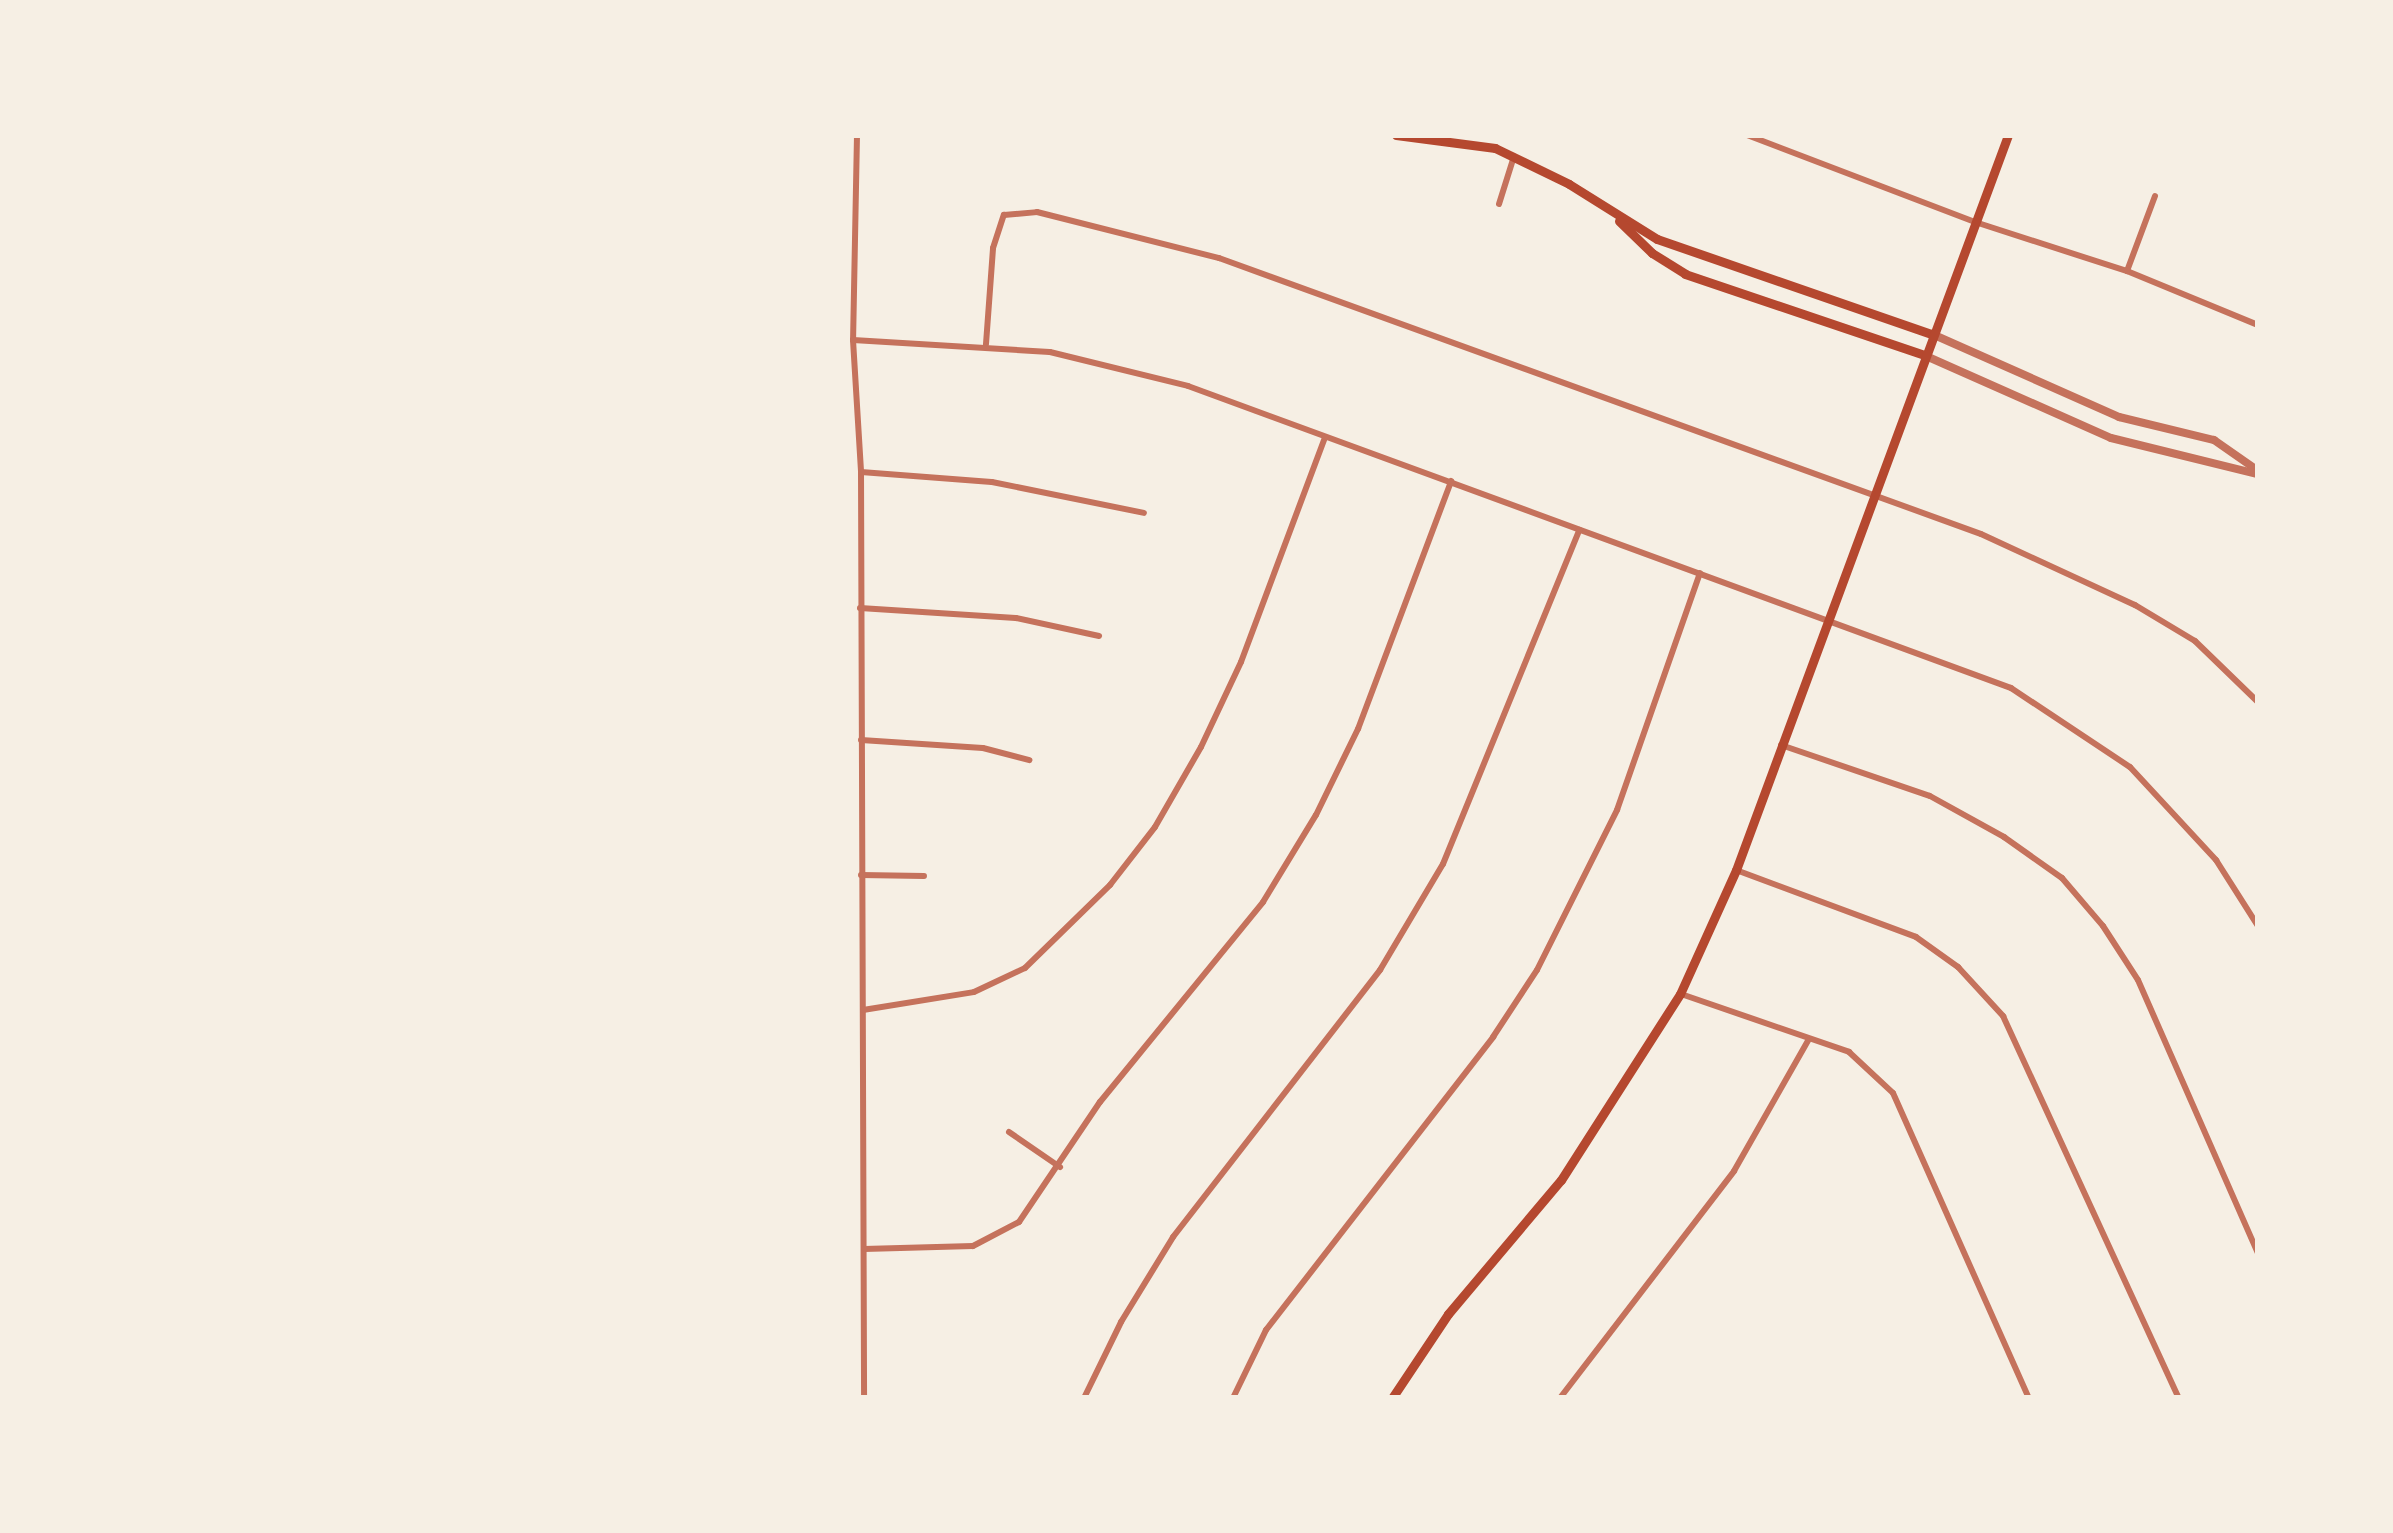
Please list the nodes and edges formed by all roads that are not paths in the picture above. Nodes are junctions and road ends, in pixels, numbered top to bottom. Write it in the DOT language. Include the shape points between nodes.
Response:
graph roads {
  1 [pos="857,135"];
  2 [pos="1396,135"];
  3 [pos="1747,135"];
  4 [pos="2008,135"];
  5 [pos="1514,156"];
  6 [pos="2156,196"];
  7 [pos="1499,204"];
  8 [pos="1611,212"];
  9 [pos="1975,222"];
  10 [pos="2127,271"];
  11 [pos="2258,325"];
  12 [pos="1932,334"];
  13 [pos="853,340"];
  14 [pos="986,344"];
  15 [pos="1924,355"];
  16 [pos="1325,436"];
  17 [pos="861,472"];
  18 [pos="2258,472"];
  19 [pos="1451,481"];
  20 [pos="1876,496"];
  21 [pos="1144,513"];
  22 [pos="1579,530"];
  23 [pos="1700,573"];
  24 [pos="860,608"];
  25 [pos="1828,621"];
  26 [pos="1099,636"];
  27 [pos="2258,702"];
  28 [pos="861,740"];
  29 [pos="1781,745"];
  30 [pos="1029,760"];
  31 [pos="1736,870"];
  32 [pos="861,875"];
  33 [pos="924,876"];
  34 [pos="2258,926"];
  35 [pos="1680,994"];
  36 [pos="862,1010"];
  37 [pos="1808,1040"];
  38 [pos="1009,1132"];
  39 [pos="1060,1166"];
  40 [pos="864,1249"];
  41 [pos="2258,1253"];
  42 [pos="864,1398"];
  43 [pos="1084,1398"];
  44 [pos="1233,1398"];
  45 [pos="1392,1398"];
  46 [pos="1560,1398"];
  47 [pos="2029,1398"];
  48 [pos="2179,1398"];
  1 -- 13 [label="street"];
  2 -- 5 [label="main road"];
  3 -- 9 [label="street"];
  4 -- 9 [label="main road"];
  5 -- 7 [label="street"];
  5 -- 8 [label="main road"];
  6 -- 10 [label="street"];
  8 -- 12 [label="main road" via="1690,252"];
  8 -- 15 [label="main road" via="1685,274"];
  9 -- 10 [label="street"];
  9 -- 12 [label="main road"];
  10 -- 11 [label="street"];
  12 -- 15 [label="main road"];
  12 -- 18 [label="street" via="2119,417 2214,440"];
  13 -- 14 [label="street"];
  13 -- 17 [label="street"];
  14 -- 16 [label="street" via="1167,380"];
  14 -- 20 [label="street" via="993,248 1004,215 1037,212 1220,258"];
  15 -- 18 [label="street" via="2110,438"];
  15 -- 20 [label="main road"];
  16 -- 19 [label="street"];
  16 -- 36 [label="street" via="1202,747 1110,885 1025,968 974,992"];
  17 -- 21 [label="street" via="992,482"];
  17 -- 24 [label="street"];
  19 -- 22 [label="street"];
  19 -- 39 [label="street" via="1358,729 1316,814 1263,902 1100,1102"];
  20 -- 25 [label="main road"];
  20 -- 27 [label="street" via="2135,605 2195,641"];
  22 -- 23 [label="street"];
  22 -- 43 [label="street" via="1443,864 1367,987 1173,1237"];
  23 -- 25 [label="street"];
  23 -- 44 [label="street" via="1617,810 1537,970 1266,1330"];
  24 -- 26 [label="street" via="998,616"];
  24 -- 28 [label="street"];
  25 -- 29 [label="main road"];
  25 -- 34 [label="street" via="2011,688 2072,724 2130,766 2184,821"];
  28 -- 30 [label="street" via="983,748"];
  28 -- 32 [label="street"];
  29 -- 31 [label="main road"];
  29 -- 41 [label="street" via="1930,796 2062,878 2138,980"];
  31 -- 35 [label="main road"];
  31 -- 48 [label="street" via="1916,937 1958,967 2003,1016"];
  32 -- 33 [label="street"];
  32 -- 36 [label="street"];
  35 -- 37 [label="street"];
  35 -- 45 [label="main road" via="1562,1180 1448,1314"];
  36 -- 40 [label="street"];
  37 -- 46 [label="street" via="1735,1171"];
  37 -- 47 [label="street" via="1849,1052 1893,1093"];
  38 -- 39 [label="street"];
  39 -- 40 [label="street" via="1019,1222 997,1238 946,1249"];
  40 -- 42 [label="street"];
}
